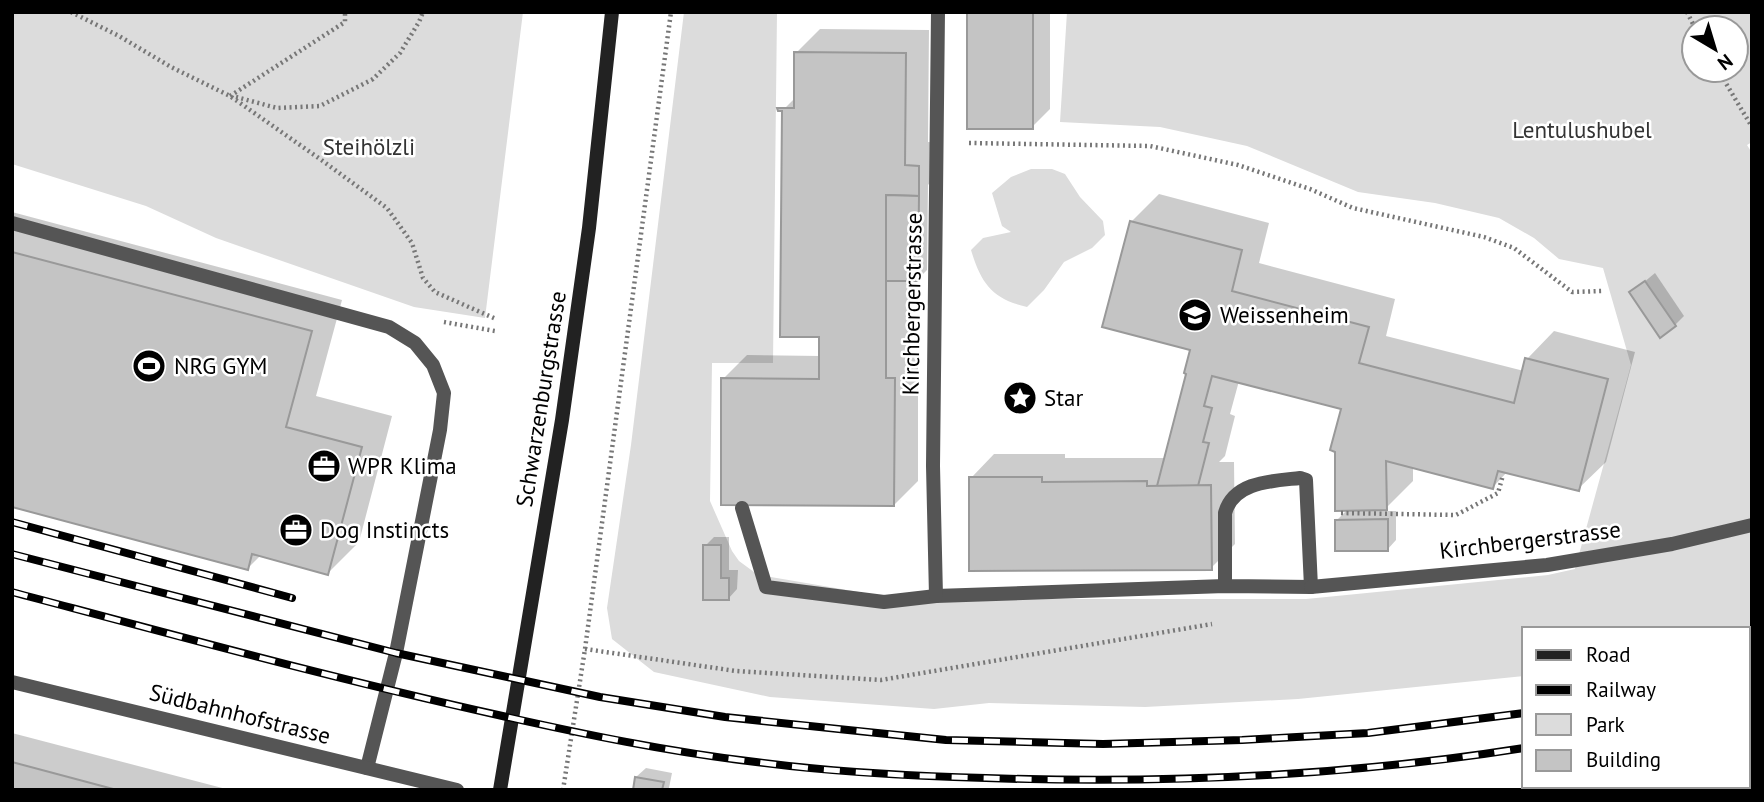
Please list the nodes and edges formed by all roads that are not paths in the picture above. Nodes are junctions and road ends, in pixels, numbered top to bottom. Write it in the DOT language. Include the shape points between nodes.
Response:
graph roads {
  1 [pos="612,12"];
  2 [pos="938,12"];
  3 [pos="12,223"];
  4 [pos="742,508"];
  5 [pos="1752,525"];
  6 [pos="1225,586"];
  7 [pos="1311,587"];
  8 [pos="936,596"];
  9 [pos="12,682"];
  10 [pos="367,768"];
  11 [pos="457,790"];
  12 [pos="500,790"];
  1 -- 12 [label="main road, Schwarzenburgstrasse" via="568,379"];
  2 -- 8 [label="street, Kirchbergerstrasse"];
  3 -- 10 [label="street" via="389,327 415,343 433,365 444,393 440,430 396,653"];
  4 -- 8 [label="street, Kirchbergerstrasse" via="766,587 884,602"];
  5 -- 7 [label="street, Kirchbergerstrasse" via="1546,565"];
  6 -- 7 [label="street, Kirchbergerstrasse"];
  6 -- 7 [label="street" via="1228,505 1251,485 1300,478 1308,488"];
  6 -- 8 [label="street, Kirchbergerstrasse"];
  9 -- 10 [label="street, Südbahnhofstrasse"];
  10 -- 11 [label="street, Südbahnhofstrasse"];
}
